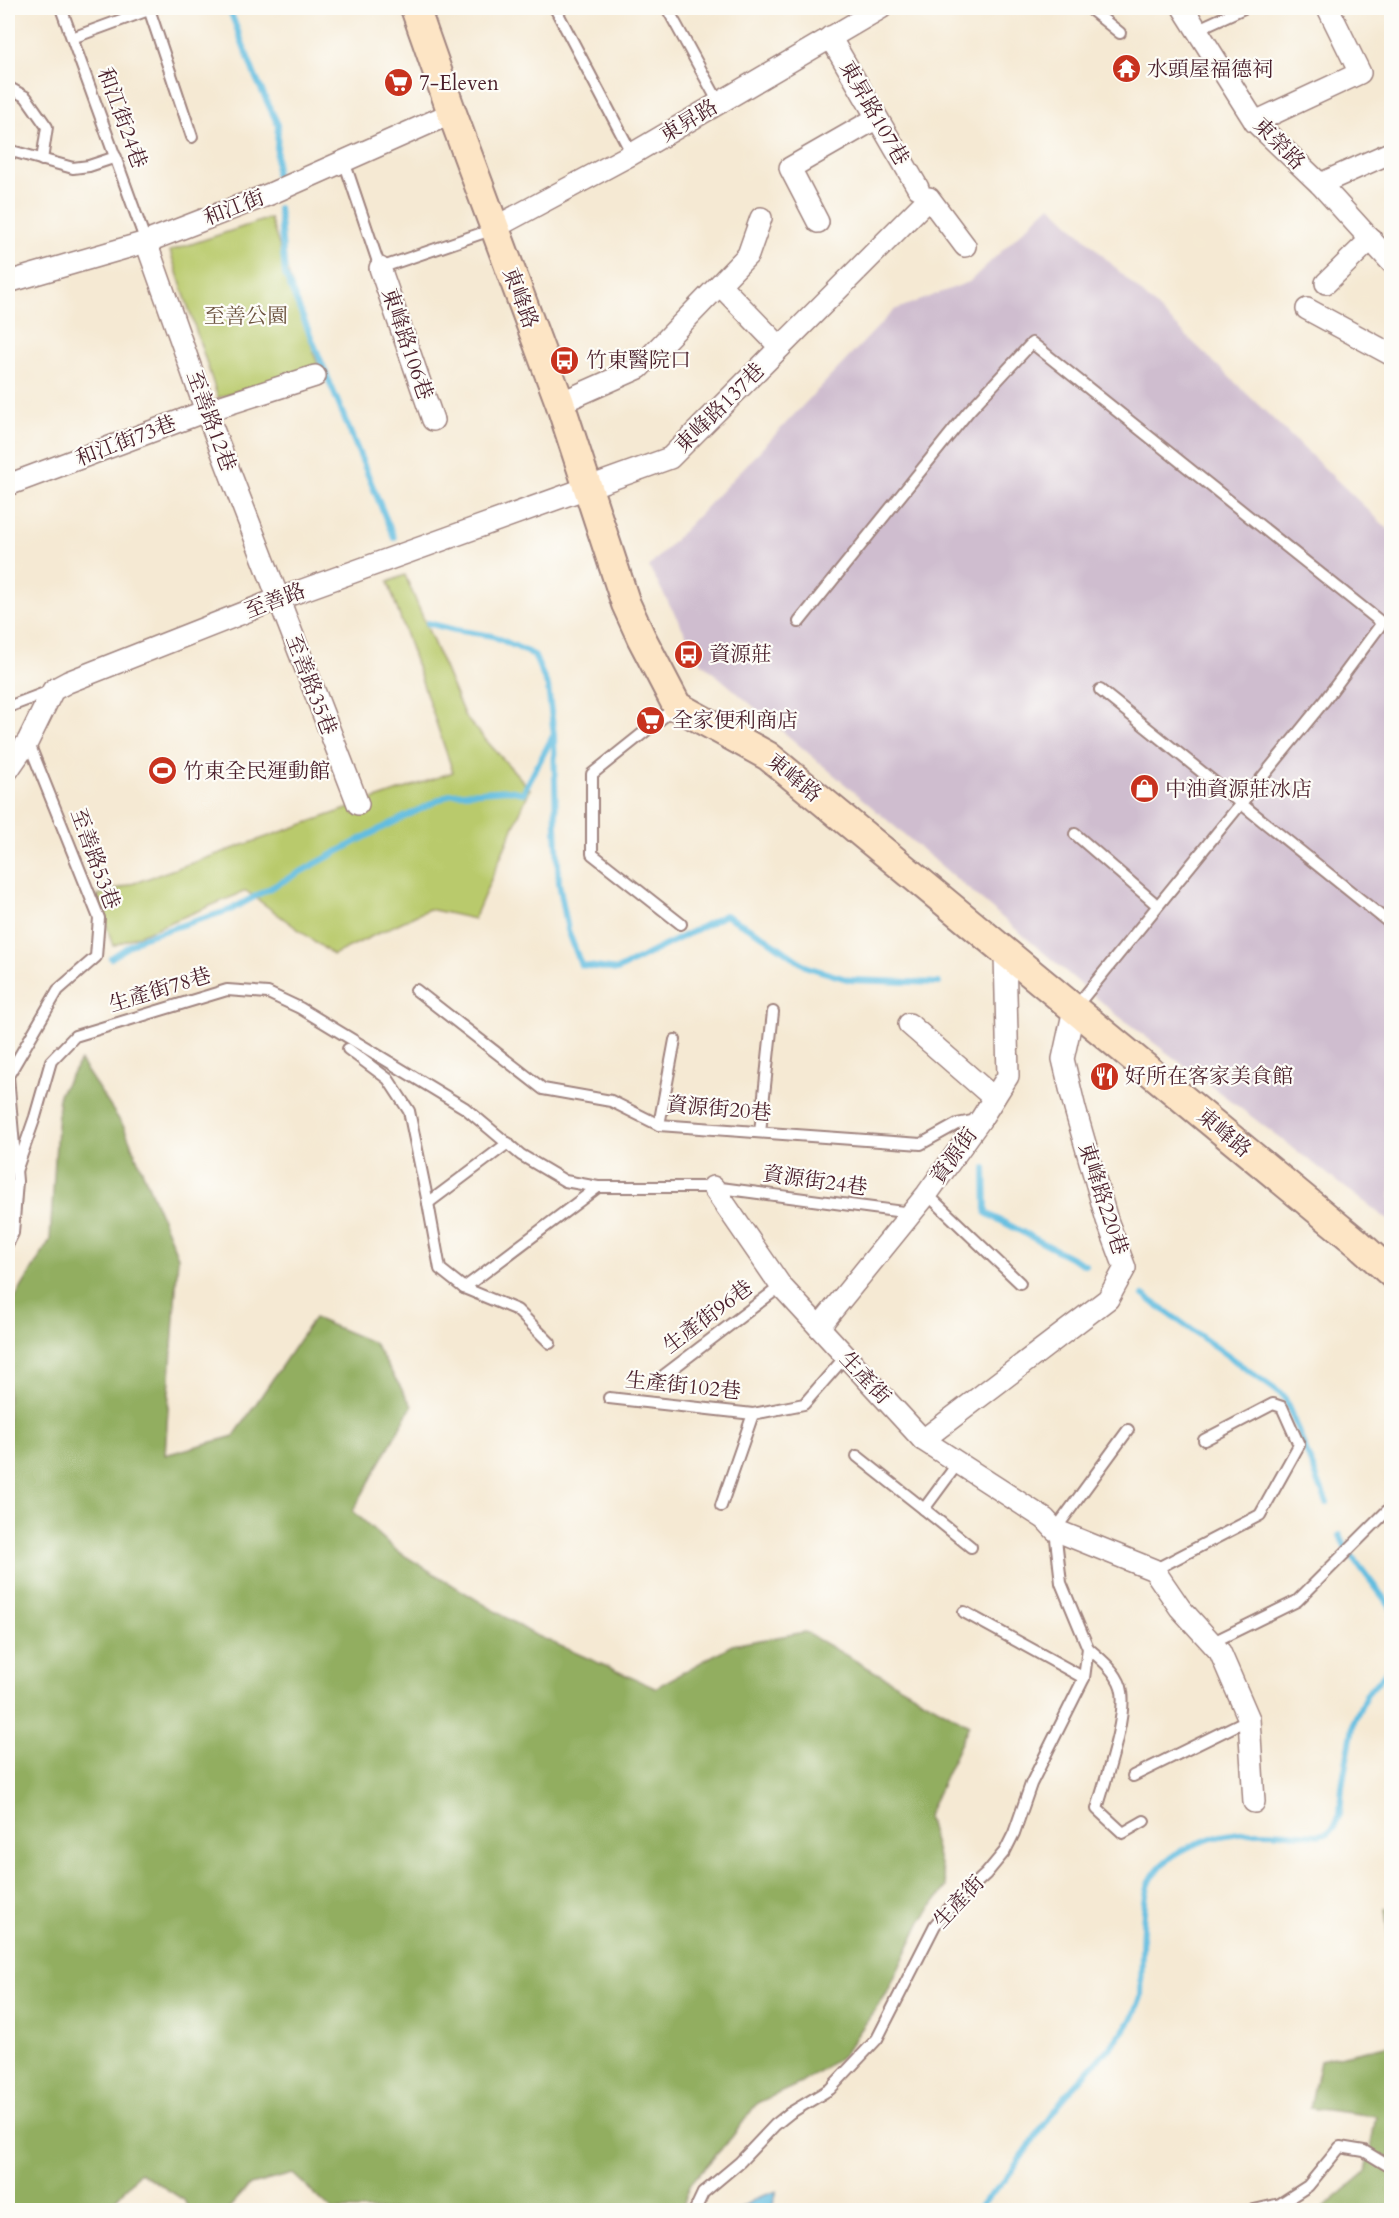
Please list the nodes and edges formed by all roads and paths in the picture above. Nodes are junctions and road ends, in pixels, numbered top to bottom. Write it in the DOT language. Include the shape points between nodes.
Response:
graph roads {
  1 [pos="61,8"];
  2 [pos="151,8"];
  3 [pos="415,8"];
  4 [pos="555,8"];
  5 [pos="667,8"];
  6 [pos="880,8"];
  7 [pos="1089,8"];
  8 [pos="1183,8"];
  9 [pos="1244,8"];
  10 [pos="1328,8"];
  11 [pos="1198,29"];
  12 [pos="1120,33"];
  13 [pos="830,37"];
  14 [pos="72,38"];
  15 [pos="8,87"];
  16 [pos="719,103"];
  17 [pos="452,113"];
  18 [pos="877,118"];
  19 [pos="1255,122"];
  20 [pos="192,137"];
  21 [pos="8,150"];
  22 [pos="1392,152"];
  23 [pos="632,154"];
  24 [pos="116,157"];
  25 [pos="42,159"];
  26 [pos="344,161"];
  27 [pos="1320,184"];
  28 [pos="924,193"];
  29 [pos="761,218"];
  30 [pos="818,222"];
  31 [pos="494,228"];
  32 [pos="1371,239"];
  33 [pos="146,242"];
  34 [pos="965,246"];
  35 [pos="1392,263"];
  36 [pos="380,268"];
  37 [pos="8,282"];
  38 [pos="1326,283"];
  39 [pos="720,285"];
  40 [pos="1307,309"];
  41 [pos="780,347"];
  42 [pos="1392,356"];
  43 [pos="315,376"];
  44 [pos="560,404"];
  45 [pos="206,411"];
  46 [pos="434,420"];
  47 [pos="8,485"];
  48 [pos="588,487"];
  49 [pos="278,599"];
  50 [pos="799,622"];
  51 [pos="53,690"];
  52 [pos="1100,690"];
  53 [pos="677,706"];
  54 [pos="8,707"];
  55 [pos="28,741"];
  56 [pos="8,770"];
  57 [pos="1241,802"];
  58 [pos="358,804"];
  59 [pos="1075,834"];
  60 [pos="1157,905"];
  61 [pos="681,924"];
  62 [pos="1392,925"];
  63 [pos="1005,954"];
  64 [pos="416,990"];
  65 [pos="1074,1009"];
  66 [pos="773,1012"];
  67 [pos="909,1024"];
  68 [pos="675,1040"];
  69 [pos="348,1049"];
  70 [pos="994,1098"];
  71 [pos="981,1119"];
  72 [pos="660,1125"];
  73 [pos="760,1132"];
  74 [pos="508,1143"];
  75 [pos="16,1176"];
  76 [pos="598,1186"];
  77 [pos="713,1186"];
  78 [pos="927,1194"];
  79 [pos="429,1203"];
  80 [pos="911,1213"];
  81 [pos="8,1243"];
  82 [pos="1392,1274"];
  83 [pos="1020,1283"];
  84 [pos="781,1286"];
  85 [pos="464,1288"];
  86 [pos="819,1327"];
  87 [pos="550,1343"];
  88 [pos="845,1357"];
  89 [pos="659,1379"];
  90 [pos="609,1398"];
  91 [pos="753,1414"];
  92 [pos="1128,1430"];
  93 [pos="923,1440"];
  94 [pos="1204,1440"];
  95 [pos="857,1456"];
  96 [pos="958,1463"];
  97 [pos="1392,1502"];
  98 [pos="721,1506"];
  99 [pos="924,1509"];
  100 [pos="1055,1530"];
  101 [pos="971,1547"];
  102 [pos="1154,1570"];
  103 [pos="964,1612"];
  104 [pos="1211,1643"];
  105 [pos="1089,1648"];
  106 [pos="1084,1678"];
  107 [pos="1249,1719"];
  108 [pos="1133,1776"];
  109 [pos="1254,1803"];
  110 [pos="1143,1821"];
  111 [pos="1392,2168"];
  112 [pos="695,2211"];
  113 [pos="1254,2211"];
  1 -- 14 [label="lane, 和江街24巷"];
  2 -- 14 [label="lane"];
  2 -- 20 [label="lane"];
  3 -- 17 [label="main road, 東峰路"];
  4 -- 23 [label="lane"];
  5 -- 16 [label="lane"];
  6 -- 13 [label="street, 東昇路"];
  7 -- 12 [label="lane"];
  8 -- 11 [label="street, 東榮路"];
  9 -- 11 [label="lane"];
  10 -- 19 [label="street" via="1360,73"];
  11 -- 19 [label="street, 東榮路"];
  13 -- 16 [label="street, 東昇路"];
  13 -- 18 [label="street, 東昇路107巷"];
  14 -- 24 [label="lane, 和江街24巷"];
  15 -- 25 [label="lane" via="26,97 47,127"];
  16 -- 23 [label="street, 東昇路"];
  17 -- 26 [label="street, 和江街"];
  17 -- 31 [label="main road, 東峰路"];
  18 -- 28 [label="street, 東昇路107巷"];
  18 -- 30 [label="street" via="790,168"];
  19 -- 27 [label="street, 東榮路"];
  21 -- 25 [label="lane"];
  22 -- 27 [label="street"];
  23 -- 31 [label="street, 東昇路"];
  24 -- 25 [label="lane" via="73,168"];
  24 -- 33 [label="lane, 和江街24巷"];
  26 -- 33 [label="street, 和江街"];
  26 -- 36 [label="lane, 東峰路106巷"];
  27 -- 32 [label="street, 東榮路"];
  28 -- 34 [label="street, 東昇路107巷"];
  28 -- 41 [label="street, 東峰路137巷"];
  29 -- 39 [label="street" via="748,255"];
  31 -- 36 [label="lane, 東峰路106巷"];
  31 -- 44 [label="main road, 東峰路"];
  32 -- 35 [label="street, 東榮路"];
  32 -- 38 [label="street"];
  33 -- 37 [label="street, 和江街"];
  33 -- 45 [label="street, 至善路12巷"];
  36 -- 46 [label="street, 東峰路106巷"];
  39 -- 41 [label="street, 東峰路137巷"];
  39 -- 44 [label="street" via="639,368"];
  40 -- 42 [label="street"];
  41 -- 48 [label="street, 東峰路137巷" via="670,458"];
  43 -- 45 [label="street, 和江街73巷"];
  44 -- 48 [label="main road, 東峰路"];
  45 -- 47 [label="street, 和江街73巷"];
  45 -- 49 [label="street, 至善路12巷"];
  48 -- 49 [label="street, 至善路"];
  48 -- 53 [label="main road, 東峰路" via="626,604"];
  49 -- 51 [label="street, 至善路"];
  49 -- 58 [label="street, 至善路35巷"];
  50 -- 57 [label="lane" via="968,412 1032,343 1382,623"];
  51 -- 54 [label="lane"];
  51 -- 55 [label="street"];
  52 -- 57 [label="lane"];
  53 -- 61 [label="lane" via="592,774 592,854"];
  53 -- 63 [label="main road, 東峰路" via="768,756"];
  55 -- 56 [label="street"];
  55 -- 75 [label="lane, 至善路53巷" via="99,918 96,957 58,990 8,1076"];
  57 -- 60 [label="lane"];
  57 -- 62 [label="lane"];
  59 -- 60 [label="lane"];
  60 -- 65 [label="lane"];
  63 -- 65 [label="main road, 東峰路"];
  63 -- 70 [label="street, 資源街" via="1008,1076"];
  64 -- 72 [label="lane, 資源街20巷" via="543,1089 611,1101"];
  65 -- 82 [label="main road, 東峰路"];
  65 -- 93 [label="street, 東峰路220巷" via="1063,1059 1107,1220 1125,1268 1108,1299"];
  66 -- 73 [label="lane"];
  67 -- 70 [label="street"];
  68 -- 72 [label="lane"];
  69 -- 79 [label="lane" via="388,1079 409,1111"];
  70 -- 71 [label="street, 資源街"];
  71 -- 73 [label="lane, 資源街20巷" via="957,1124 921,1144"];
  71 -- 78 [label="street, 資源街"];
  72 -- 73 [label="lane, 資源街20巷"];
  74 -- 75 [label="lane, 生產街78巷" via="465,1108 300,1008 268,993 227,990 75,1036 51,1060"];
  74 -- 76 [label="lane, 生產街78巷" via="565,1181"];
  74 -- 79 [label="lane"];
  75 -- 81 [label="lane" via="14,1233"];
  76 -- 77 [label="lane, 生產街78巷"];
  76 -- 85 [label="lane"];
  77 -- 80 [label="lane, 資源街24巷"];
  77 -- 84 [label="street, 生產街"];
  78 -- 80 [label="street, 資源街"];
  78 -- 83 [label="lane"];
  79 -- 85 [label="lane" via="440,1269"];
  80 -- 86 [label="street, 資源街"];
  84 -- 86 [label="street, 生產街"];
  84 -- 89 [label="lane, 生產街96巷"];
  85 -- 87 [label="lane" via="517,1311"];
  86 -- 88 [label="street, 生產街"];
  88 -- 91 [label="lane, 生產街102巷" via="804,1404"];
  88 -- 93 [label="street, 生產街"];
  90 -- 91 [label="lane, 生產街102巷"];
  91 -- 98 [label="lane, 生產街102巷"];
  92 -- 100 [label="lane"];
  93 -- 96 [label="street, 生產街"];
  94 -- 102 [label="lane" via="1273,1404 1282,1407 1299,1445 1260,1515"];
  95 -- 99 [label="lane"];
  96 -- 99 [label="lane"];
  96 -- 100 [label="street, 生產街" via="1045,1519"];
  97 -- 104 [label="lane" via="1297,1601"];
  99 -- 101 [label="lane"];
  100 -- 102 [label="street, 生產街"];
  100 -- 105 [label="lane" via="1061,1583"];
  102 -- 104 [label="street"];
  103 -- 106 [label="lane"];
  104 -- 107 [label="street" via="1220,1652"];
  105 -- 106 [label="lane, 生產街"];
  105 -- 110 [label="lane" via="1121,1686 1123,1707 1097,1809 1123,1833"];
  106 -- 112 [label="lane, 生產街" via="1030,1784 1005,1851 935,1925 877,2039 831,2089 775,2124 740,2162 703,2193"];
  107 -- 108 [label="lane"];
  107 -- 109 [label="street"];
  111 -- 113 [label="lane" via="1364,2151 1340,2147 1308,2186 1280,2205"];
}
